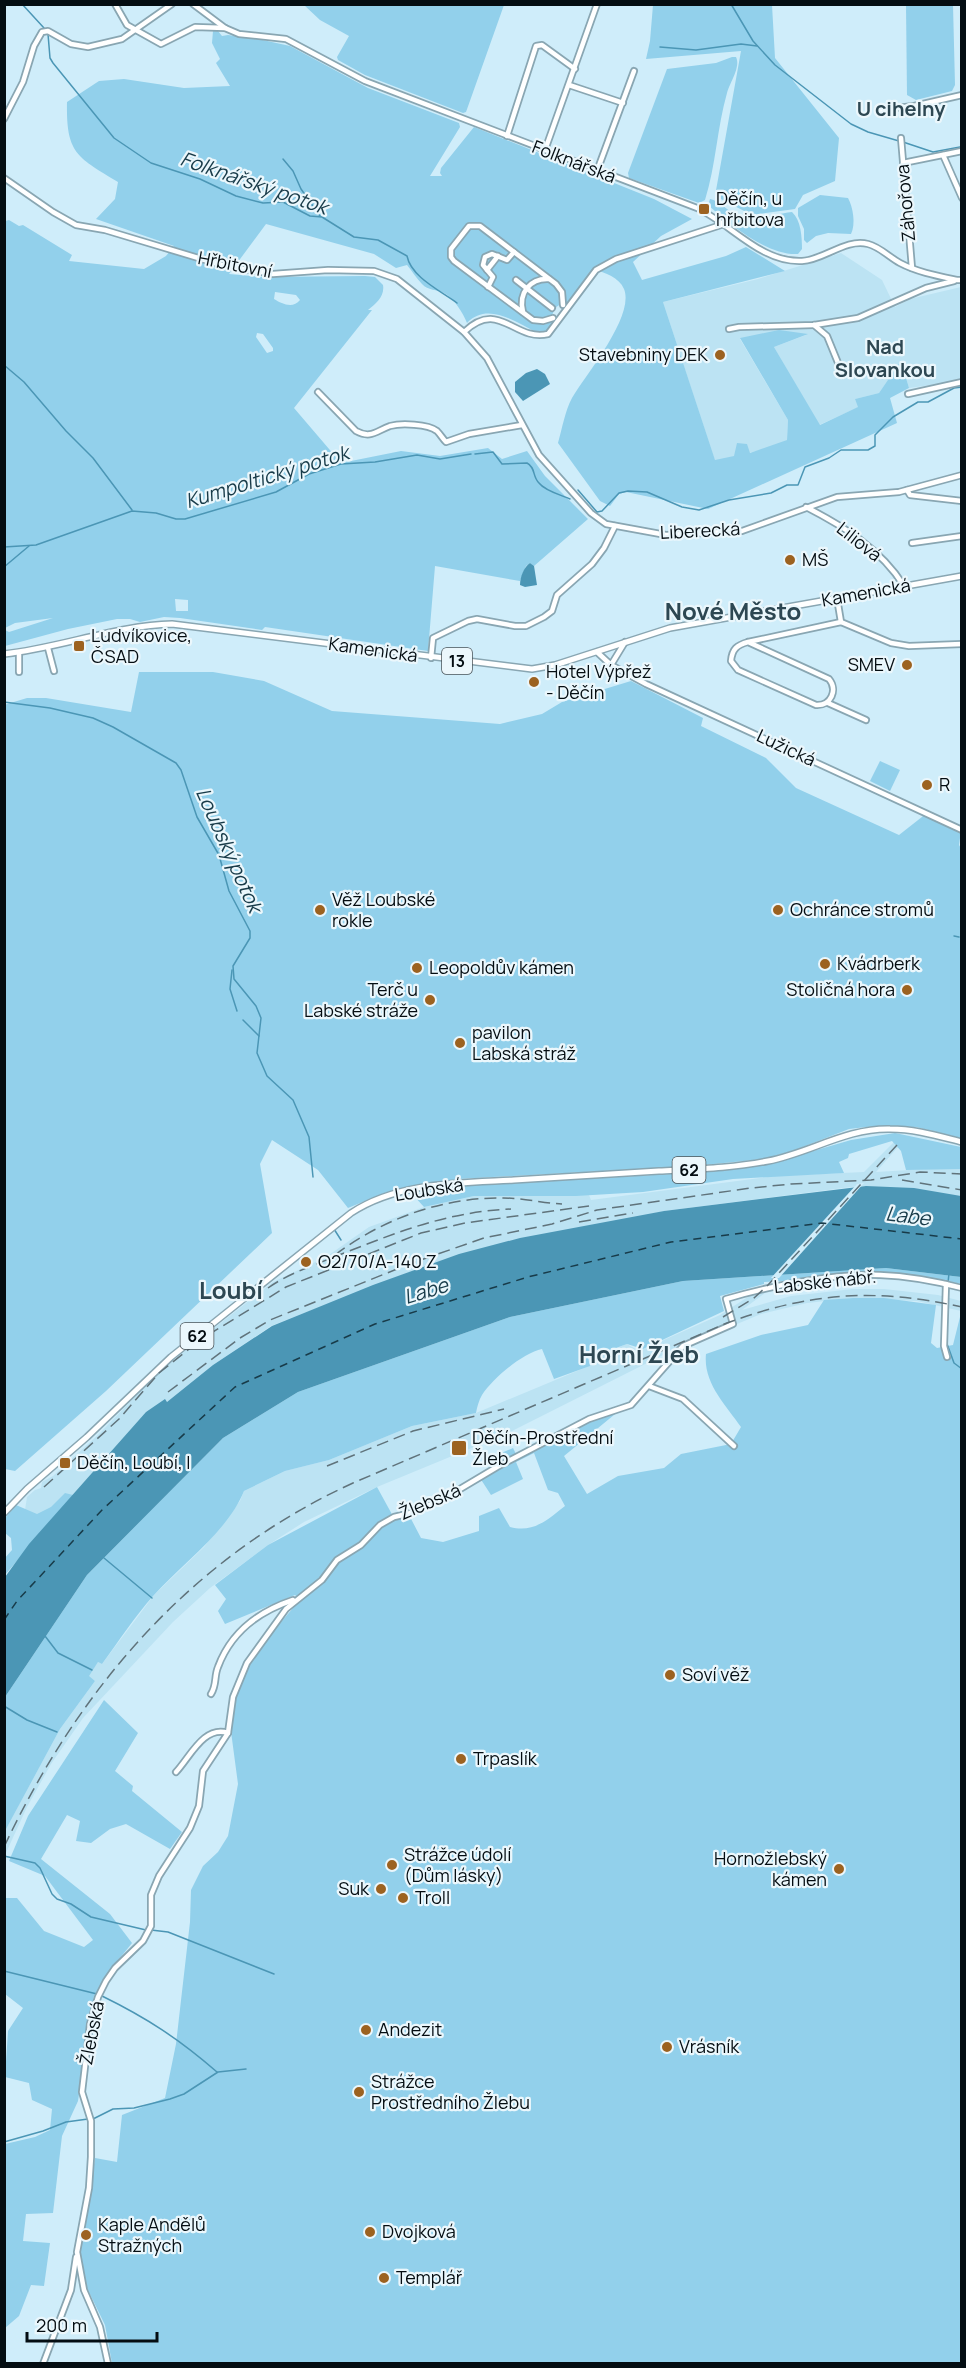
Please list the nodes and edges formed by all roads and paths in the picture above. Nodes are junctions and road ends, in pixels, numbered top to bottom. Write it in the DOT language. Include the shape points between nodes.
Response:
graph roads {
  1 [pos="115,4"];
  2 [pos="171,4"];
  3 [pos="193,4"];
  4 [pos="597,4"];
  5 [pos="128,25"];
  6 [pos="225,28"];
  7 [pos="137,30"];
  8 [pos="129,35"];
  9 [pos="575,69"];
  10 [pos="634,71"];
  11 [pos="569,85"];
  12 [pos="962,95"];
  13 [pos="623,103"];
  14 [pos="878,110"];
  15 [pos="4,119"];
  16 [pos="507,135"];
  17 [pos="901,138"];
  18 [pos="546,150"];
  19 [pos="962,151"];
  20 [pos="943,155"];
  21 [pos="903,163"];
  22 [pos="597,171"];
  23 [pos="4,178"];
  24 [pos="962,198"];
  25 [pos="724,224"];
  26 [pos="514,252"];
  27 [pos="498,256"];
  28 [pos="912,268"];
  29 [pos="487,270"];
  30 [pos="549,279"];
  31 [pos="516,280"];
  32 [pos="959,280"];
  33 [pos="488,287"];
  34 [pos="526,288"];
  35 [pos="563,305"];
  36 [pos="552,308"];
  37 [pos="524,314"];
  38 [pos="553,318"];
  39 [pos="814,325"];
  40 [pos="729,329"];
  41 [pos="464,332"];
  42 [pos="843,375"];
  43 [pos="962,382"];
  44 [pos="318,392"];
  45 [pos="908,394"];
  46 [pos="522,425"];
  47 [pos="962,475"];
  48 [pos="907,490"];
  49 [pos="962,501"];
  50 [pos="806,507"];
  51 [pos="615,526"];
  52 [pos="962,537"];
  53 [pos="912,543"];
  54 [pos="962,576"];
  55 [pos="904,586"];
  56 [pos="837,598"];
  57 [pos="841,622"];
  58 [pos="625,642"];
  59 [pos="748,642"];
  60 [pos="962,644"];
  61 [pos="48,648"];
  62 [pos="597,652"];
  63 [pos="19,653"];
  64 [pos="4,654"];
  65 [pos="431,658"];
  66 [pos="611,665"];
  67 [pos="54,671"];
  68 [pos="19,672"];
  69 [pos="828,703"];
  70 [pos="866,720"];
  71 [pos="962,830"];
  72 [pos="962,1142"];
  73 [pos="946,1284"];
  74 [pos="962,1288"];
  75 [pos="726,1299"];
  76 [pos="947,1357"];
  77 [pos="649,1386"];
  78 [pos="734,1446"];
  79 [pos="4,1513"];
  80 [pos="296,1599"];
  81 [pos="211,1694"];
  82 [pos="228,1733"];
  83 [pos="176,1772"];
  84 [pos="77,2252"];
  85 [pos="43,2364"];
  86 [pos="108,2364"];
  1 -- 5 [label="street"];
  2 -- 7 [label="street"];
  3 -- 6 [label="street, Folknářská"];
  4 -- 9 [label="street"];
  5 -- 7 [label="street"];
  5 -- 8 [label="street"];
  6 -- 7 [label="street" via="195,27 161,44"];
  6 -- 16 [label="street, Folknářská" via="239,34 286,39 365,81"];
  7 -- 8 [label="street"];
  8 -- 15 [label="street" via="88,47 42,32 21,88"];
  9 -- 11 [label="street"];
  9 -- 16 [label="street" via="537,45"];
  10 -- 13 [label="street"];
  11 -- 13 [label="street"];
  11 -- 18 [label="street"];
  12 -- 14 [label="street"];
  13 -- 22 [label="street"];
  16 -- 18 [label="street, Folknářská"];
  17 -- 21 [label="street, Záhořova"];
  18 -- 22 [label="street, Folknářská"];
  19 -- 20 [label="street"];
  20 -- 21 [label="street"];
  20 -- 24 [label="street"];
  21 -- 28 [label="street, Záhořova"];
  22 -- 25 [label="street, Folknářská" via="697,208"];
  23 -- 41 [label="street, Hřbitovní" via="76,225 225,266 273,274 374,271 397,279"];
  25 -- 28 [label="street, Folknářská" via="754,246 787,260 810,260 867,243"];
  25 -- 41 [label="street" via="616,259 596,270 548,334 538,336 490,318 476,320"];
  26 -- 27 [label="street" via="507,260"];
  26 -- 30 [label="street"];
  26 -- 33 [label="street" via="476,225 469,226 451,249 454,261"];
  27 -- 29 [label="street"];
  27 -- 29 [label="street" via="485,257 483,265"];
  28 -- 32 [label="street, Folknářská"];
  29 -- 33 [label="street" via="494,277"];
  30 -- 34 [label="street" via="536,280"];
  30 -- 35 [label="street" via="560,288"];
  31 -- 34 [label="street"];
  32 -- 39 [label="street, Folknářská" via="926,288 858,318"];
  33 -- 37 [label="street"];
  34 -- 36 [label="street"];
  34 -- 37 [label="street" via="521,302"];
  37 -- 38 [label="street" via="537,321"];
  39 -- 40 [label="street, Folknářská"];
  39 -- 42 [label="street" via="827,336"];
  41 -- 46 [label="street, Hřbitovní" via="486,358"];
  43 -- 45 [label="street"];
  44 -- 46 [label="street" via="364,435 397,425 420,426 437,431 446,442"];
  46 -- 51 [label="street, Hřbitovní" via="558,478 591,513"];
  47 -- 48 [label="street, Liberecká"];
  48 -- 49 [label="street" via="910,495"];
  48 -- 50 [label="street, Liberecká" via="837,496"];
  50 -- 51 [label="street, Liberecká" via="742,531 666,536"];
  50 -- 55 [label="street, Liliová" via="864,542"];
  51 -- 65 [label="street" via="592,564 557,595 552,611 544,617 526,626 468,621 433,638"];
  52 -- 53 [label="street"];
  54 -- 55 [label="main road, Kamenická / 13"];
  55 -- 56 [label="main road, Kamenická / 13"];
  56 -- 57 [label="street"];
  56 -- 58 [label="main road, Kamenická / 13" via="670,628"];
  57 -- 59 [label="street"];
  57 -- 60 [label="street" via="891,643"];
  58 -- 62 [label="main road, Kamenická / 13"];
  58 -- 66 [label="street"];
  59 -- 69 [label="street" via="829,679 833,693"];
  59 -- 69 [label="street" via="732,652 733,667 816,705"];
  61 -- 63 [label="main road, 13"];
  61 -- 65 [label="main road, Kamenická / 13" via="163,624 183,624"];
  61 -- 67 [label="street"];
  62 -- 65 [label="main road, Kamenická / 13" via="532,669"];
  62 -- 66 [label="street, Lužická"];
  63 -- 64 [label="main road, 13"];
  63 -- 68 [label="street"];
  66 -- 71 [label="street, Lužická"];
  69 -- 70 [label="street"];
  72 -- 79 [label="main road, Loubská / 62" via="923,1132 868,1131 849,1133 767,1161 455,1183 376,1200 351,1213 171,1357"];
  73 -- 74 [label="street, Labské nábř."];
  73 -- 75 [label="street, Labské nábř." via="878,1275 844,1277"];
  73 -- 76 [label="street"];
  75 -- 77 [label="street, Žlebská" via="733,1324 682,1346"];
  77 -- 78 [label="street" via="682,1400"];
  77 -- 80 [label="street, Žlebská" via="631,1405 589,1419 450,1495 380,1525"];
  80 -- 81 [label="street, Žlebská" via="272,1607 246,1624 217,1667"];
  80 -- 82 [label="street, Žlebská" via="265,1636 242,1673 233,1697"];
  82 -- 83 [label="street" via="221,1730 209,1734"];
  82 -- 84 [label="street, Žlebská" via="203,1771 199,1806 190,1828 159,1876 152,1895 147,1934 115,1968 98,1997 90,2024 82,2089 91,2121 91,2157"];
  84 -- 85 [label="street" via="71,2290"];
  84 -- 86 [label="street, Žlebská" via="84,2290 100,2328"];
}
